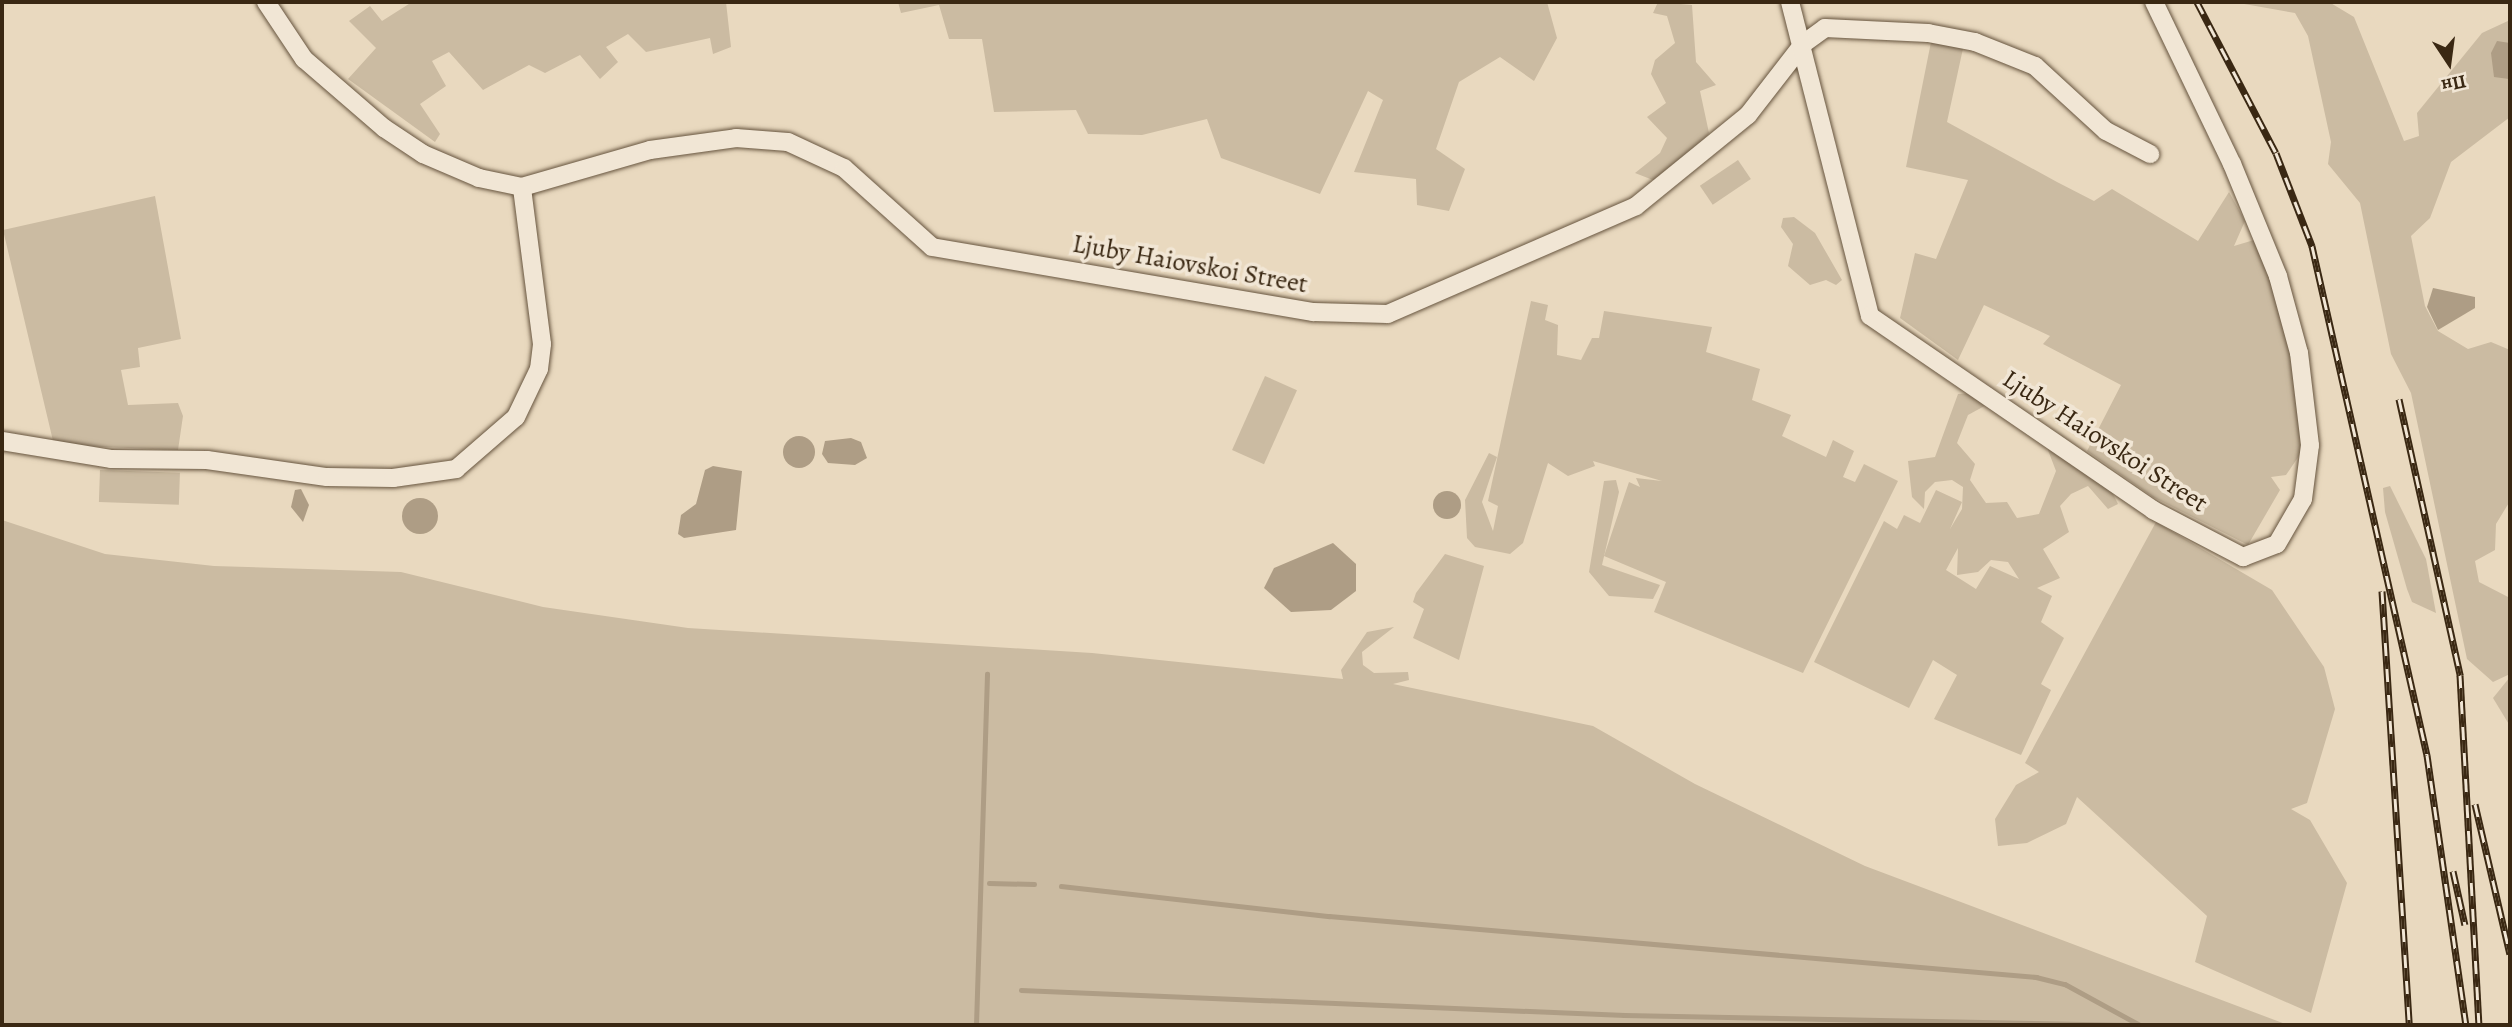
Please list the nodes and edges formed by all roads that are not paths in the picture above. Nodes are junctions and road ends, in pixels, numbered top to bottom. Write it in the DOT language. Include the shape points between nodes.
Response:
graph roads {
  1 [pos="266,2"];
  2 [pos="1790,2"];
  3 [pos="2154,2"];
  4 [pos="1803,44"];
  5 [pos="2150,154"];
  6 [pos="522,187"];
  7 [pos="2,441"];
  1 -- 6 [label="street" via="304,60 384,128 423,154"];
  2 -- 4 [label="street, Ljuby Haiovskoi Street"];
  3 -- 4 [label="street, Ljuby Haiovskoi Street" via="2248,201 2278,276 2299,353 2310,445 2303,499 2277,544 2243,557 2153,510 1871,316"];
  4 -- 5 [label="street, Ljuby Haiovskoi Street" via="1825,28 1928,33 1975,42 2035,66 2106,131"];
  4 -- 6 [label="street, Ljuby Haiovskoi Street" via="1748,115 1636,206 1388,314 1262,308 932,247 844,168 789,142 736,138 650,150"];
  6 -- 7 [label="street" via="542,344 539,369 516,417 487,447 456,469 393,478 327,477 207,460 111,459"];
}
